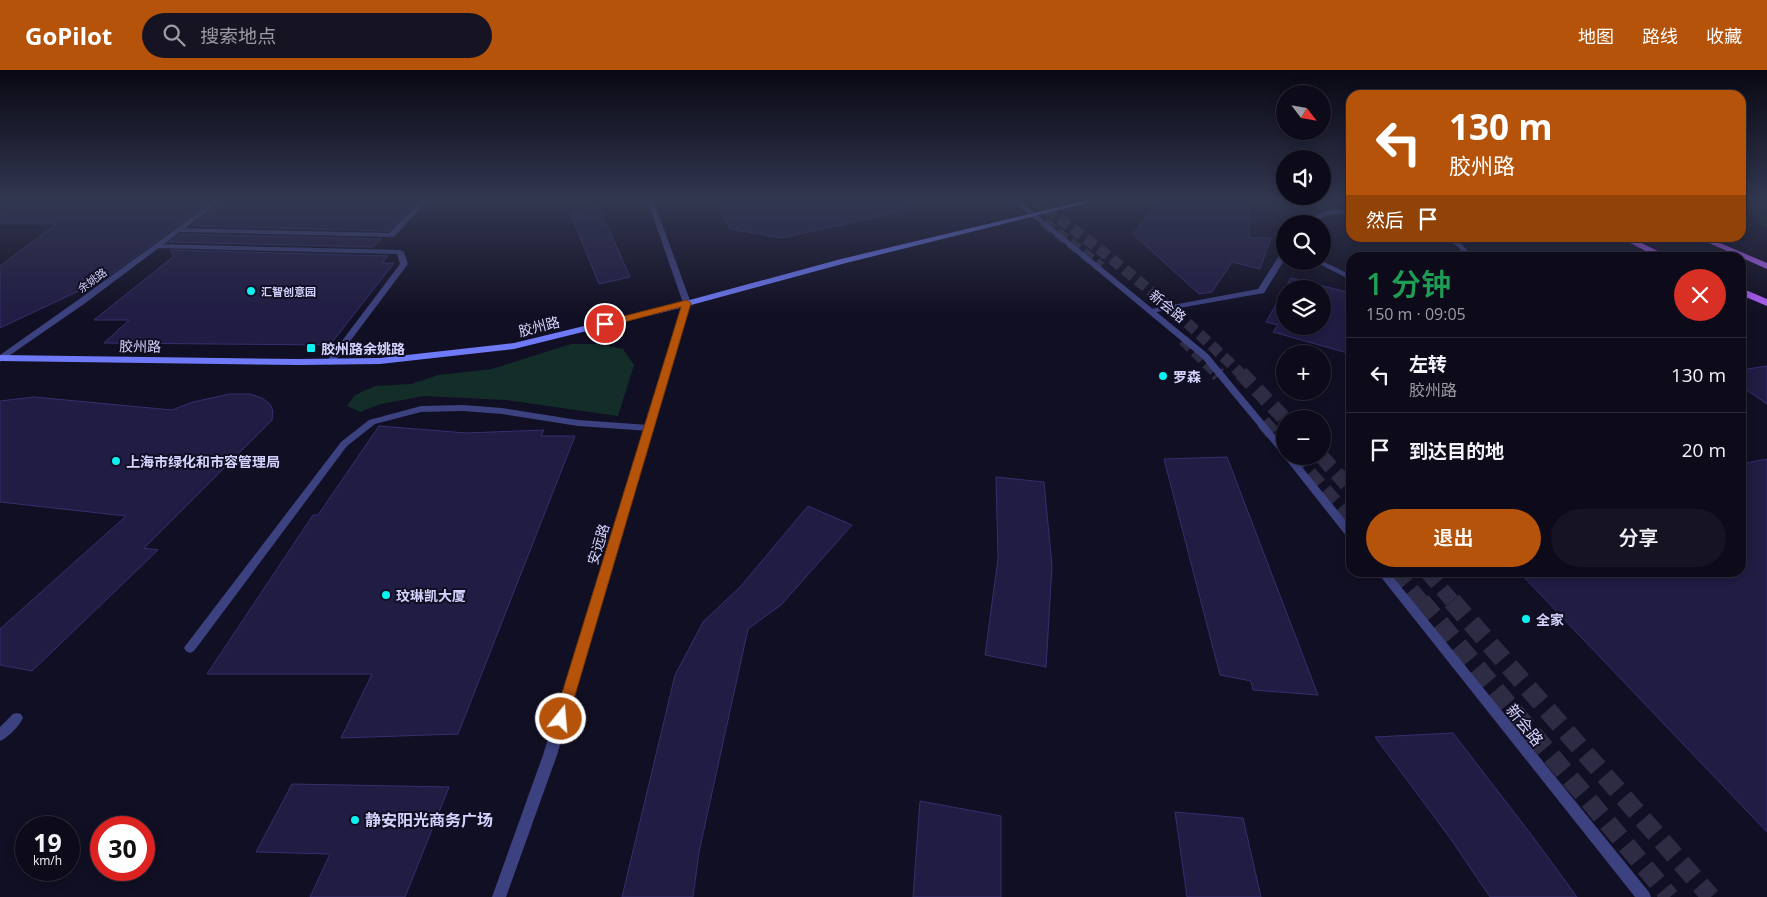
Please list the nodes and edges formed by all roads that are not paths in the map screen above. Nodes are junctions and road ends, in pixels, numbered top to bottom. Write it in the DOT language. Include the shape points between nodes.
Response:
graph roads {
  1 [pos="169,238"];
  2 [pos="664,238"];
  3 [pos="943,238"];
  4 [pos="1061,238"];
  5 [pos="1455,242"];
  6 [pos="1634,242"];
  7 [pos="1711,242"];
  8 [pos="157,246"];
  9 [pos="1465,252"];
  10 [pos="1655,252"];
  11 [pos="1734,252"];
  12 [pos="1746,257"];
  13 [pos="1767,266"];
  14 [pos="1276,268"];
  15 [pos="1331,268"];
  16 [pos="1346,276"];
  17 [pos="1746,293"];
  18 [pos="687,303"];
  19 [pos="1767,303"];
  20 [pos="1151,311"];
  21 [pos="1,358"];
  22 [pos="330,362"];
  23 [pos="648,428"];
  24 [pos="1276,442"];
  25 [pos="1295,465"];
  26 [pos="1346,528"];
  27 [pos="1386,577"];
  28 [pos="190,648"];
  29 [pos="17,718"];
  30 [pos="0,735"];
  31 [pos="499,897"];
  32 [pos="1644,897"];
  1 -- 8 [label="street, 余姚路"];
  2 -- 18 [label="street"];
  3 -- 18 [label="street, 胶州路"];
  4 -- 20 [label="street, 新会路"];
  5 -- 9 [label="street"];
  6 -- 10 [label="main road"];
  7 -- 11 [label="main road"];
  8 -- 21 [label="street, 余姚路"];
  8 -- 22 [label="street" via="400,252 404,264"];
  12 -- 13 [label="main road"];
  14 -- 20 [label="street" via="1261,291"];
  15 -- 16 [label="street"];
  17 -- 19 [label="main road"];
  18 -- 22 [label="street, 胶州路" via="514,346 380,361"];
  18 -- 23 [label="street, 安远路"];
  20 -- 24 [label="street, 新会路" via="1205,356"];
  21 -- 22 [label="street, 胶州路"];
  23 -- 28 [label="street" via="578,423 463,408 421,409 372,422 344,444"];
  23 -- 31 [label="street, 安远路" via="550,755"];
  25 -- 26 [label="street"];
  27 -- 32 [label="street, 新会路"];
  29 -- 30 [label="street"];
}
